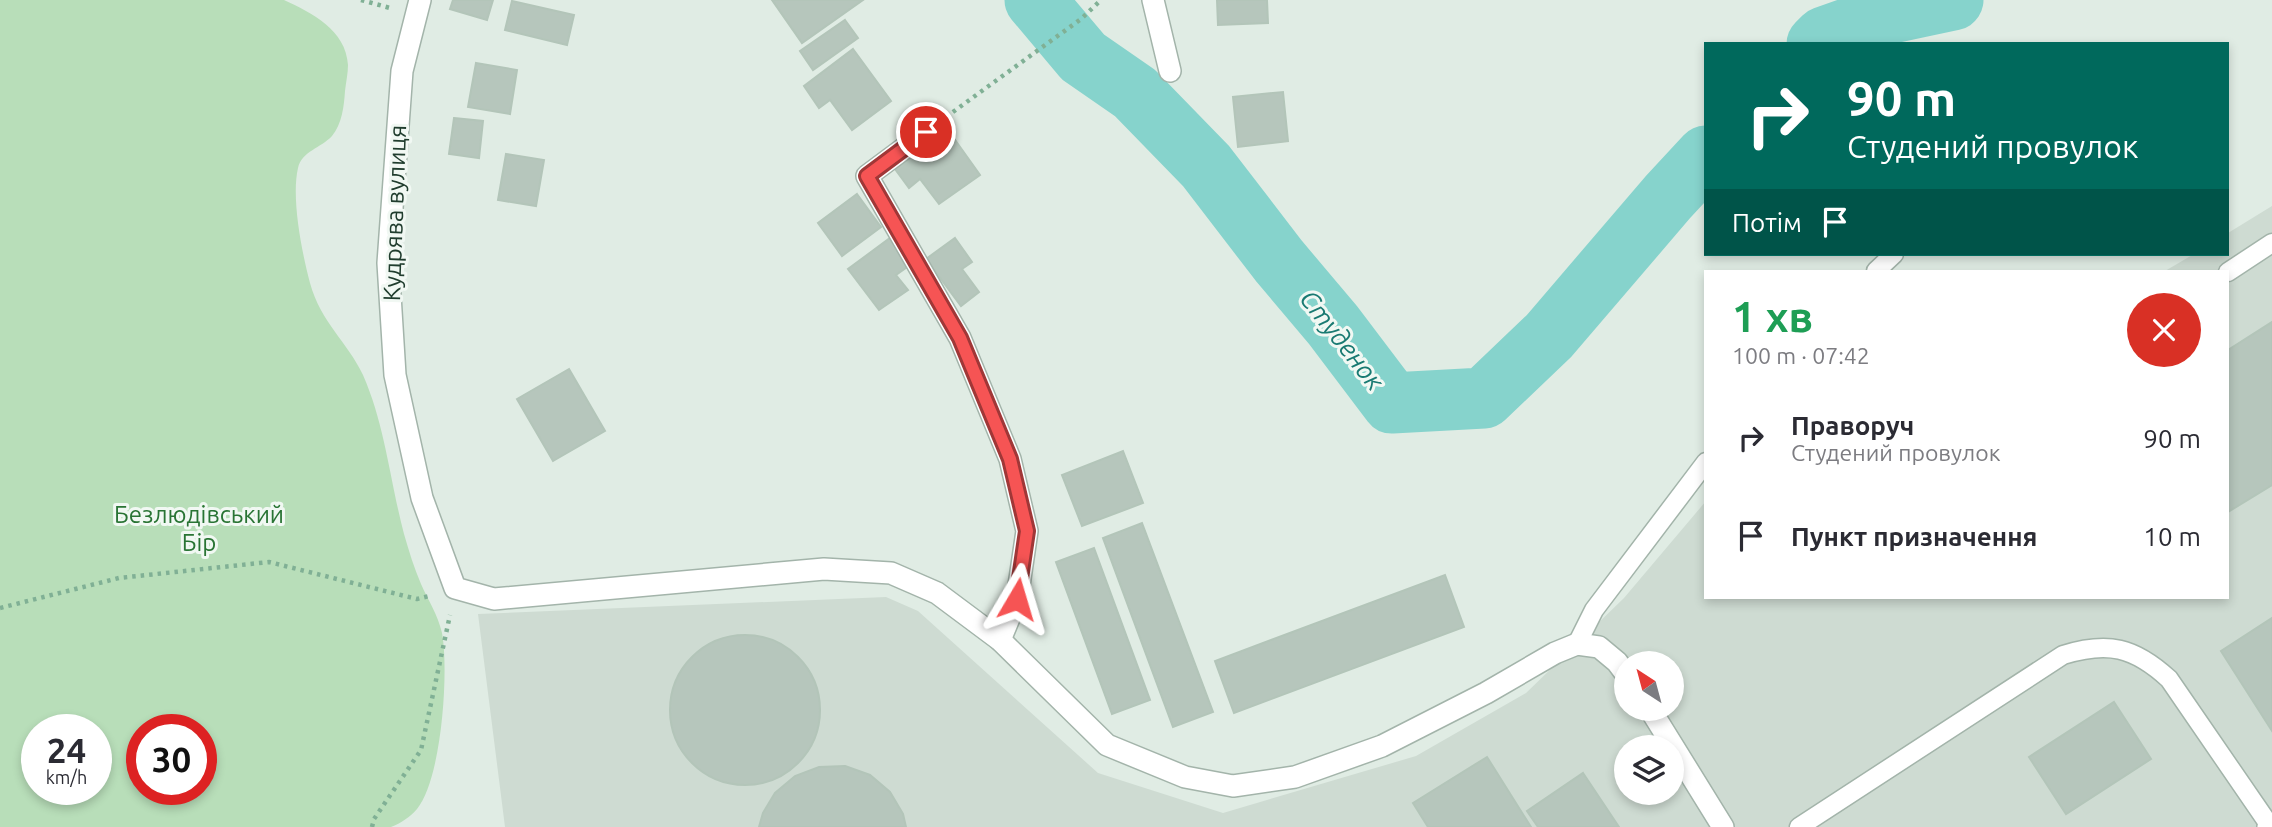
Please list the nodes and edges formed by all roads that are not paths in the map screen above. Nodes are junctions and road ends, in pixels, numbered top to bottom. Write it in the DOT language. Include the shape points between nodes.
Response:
graph roads {
  1 [pos="420,0"];
  2 [pos="1153,0"];
  3 [pos="1170,71"];
  4 [pos="926,132"];
  5 [pos="2272,243"];
  6 [pos="1892,256"];
  7 [pos="1877,270"];
  8 [pos="2229,271"];
  9 [pos="1704,464"];
  10 [pos="1000,639"];
  11 [pos="1577,644"];
  12 [pos="1614,659"];
  13 [pos="1657,721"];
  14 [pos="2270,826"];
  15 [pos="1723,827"];
  16 [pos="1799,827"];
  1 -- 10 [label="street, Кудрява вулиця" via="402,71 388,263 395,375 422,498 455,588 494,599 824,569 891,573 937,593"];
  2 -- 3 [label="street"];
  4 -- 10 [label="street" via="867,176 960,338 1010,459 1027,531 1017,599"];
  5 -- 8 [label="lane"];
  6 -- 7 [label="lane"];
  9 -- 11 [label="lane" via="1594,610"];
  10 -- 11 [label="street" via="1107,745 1185,776 1233,786 1295,777 1382,746"];
  11 -- 12 [label="street" via="1599,646"];
  13 -- 15 [label="street"];
  14 -- 16 [label="lane" via="2169,679 2142,657 2109,647 2063,655"];
}
